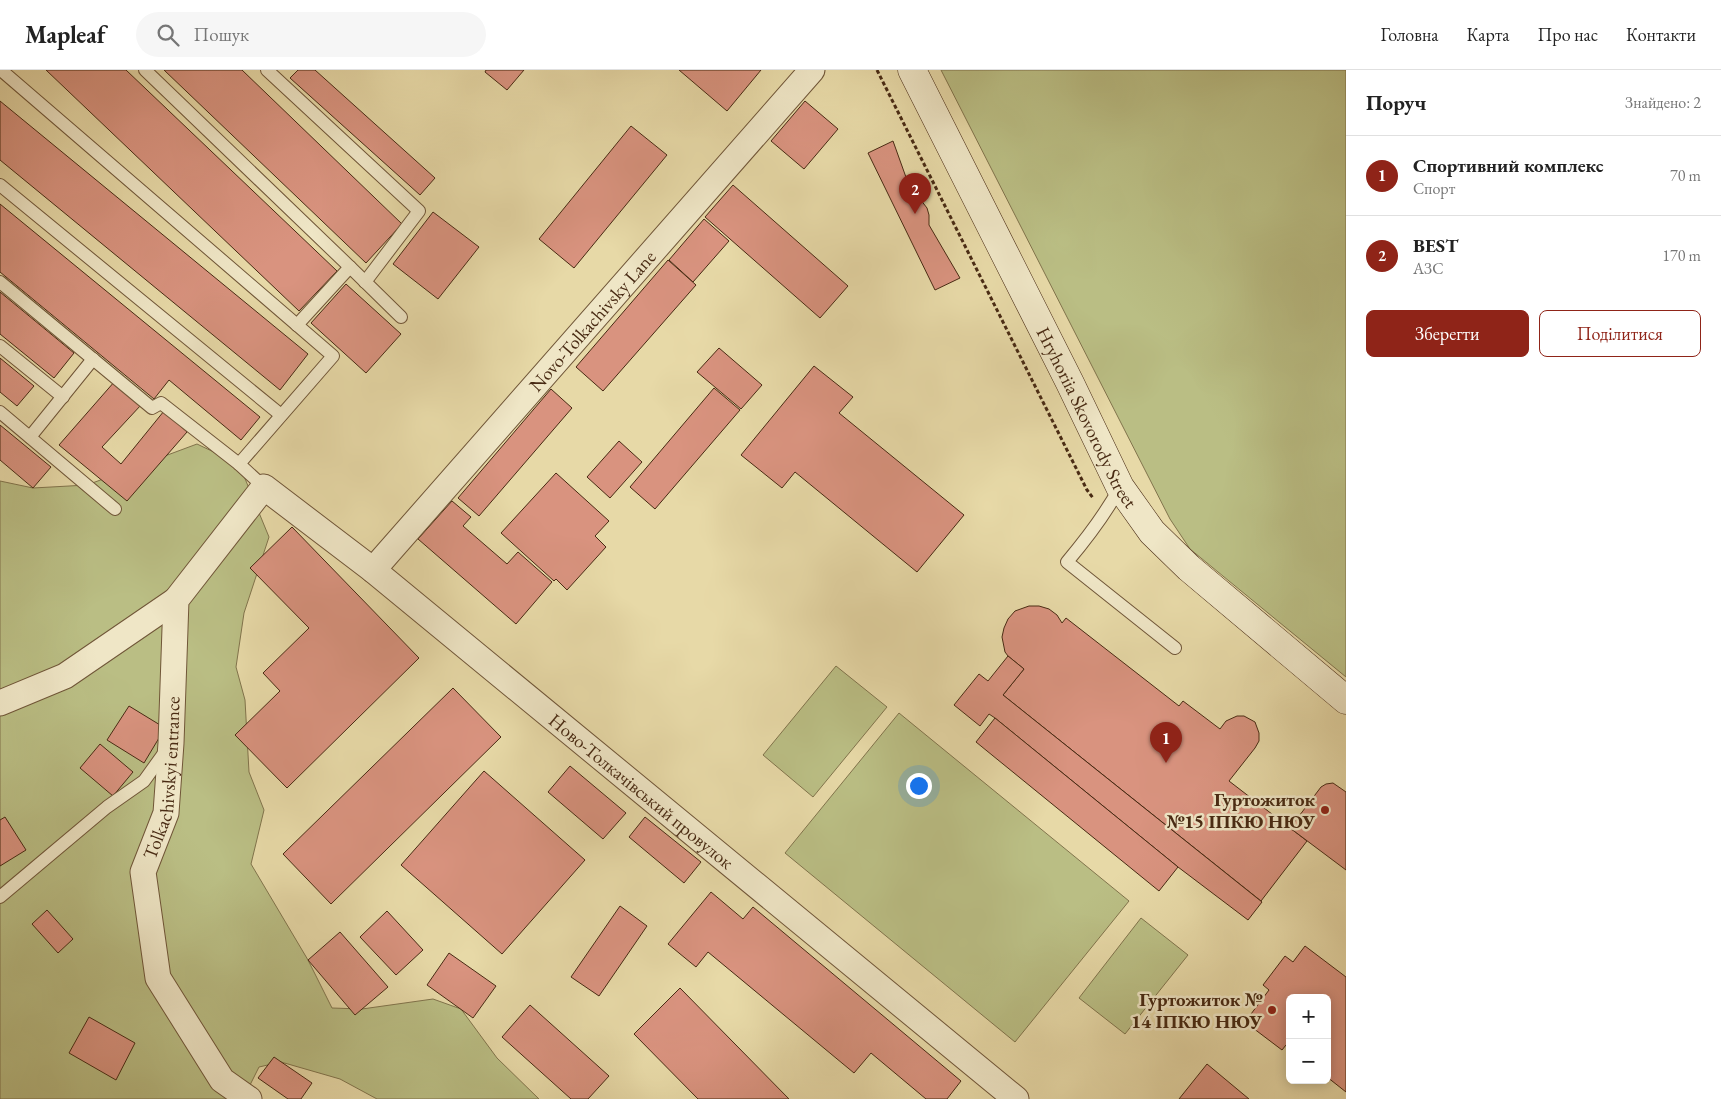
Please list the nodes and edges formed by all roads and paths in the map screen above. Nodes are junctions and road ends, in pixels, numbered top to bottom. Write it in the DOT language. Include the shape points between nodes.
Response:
graph roads {
  1 [pos="1,70"];
  2 [pos="145,70"];
  3 [pos="267,70"];
  4 [pos="812,70"];
  5 [pos="912,70"];
  6 [pos="0,185"];
  7 [pos="350,268"];
  8 [pos="0,282"];
  9 [pos="366,282"];
  10 [pos="401,317"];
  11 [pos="297,325"];
  12 [pos="0,346"];
  13 [pos="93,359"];
  14 [pos="62,397"];
  15 [pos="0,412"];
  16 [pos="281,415"];
  17 [pos="30,437"];
  18 [pos="239,464"];
  19 [pos="264,487"];
  20 [pos="1120,487"];
  21 [pos="115,509"];
  22 [pos="374,570"];
  23 [pos="176,600"];
  24 [pos="1175,648"];
  25 [pos="1346,700"];
  26 [pos="0,703"];
  27 [pos="171,743"];
  28 [pos="0,897"];
  29 [pos="249,1099"];
  30 [pos="1016,1099"];
  1 -- 11 [label="lane"];
  2 -- 7 [label="lane"];
  3 -- 9 [label="lane" via="419,211"];
  4 -- 22 [label="street, Novo-Tolkachivsky Lane"];
  5 -- 20 [label="street, Hryhoriia Skovorody Street"];
  6 -- 16 [label="lane"];
  7 -- 9 [label="lane"];
  7 -- 11 [label="lane"];
  8 -- 13 [label="lane"];
  9 -- 10 [label="lane"];
  11 -- 16 [label="lane" via="333,356"];
  12 -- 14 [label="lane"];
  13 -- 14 [label="lane"];
  13 -- 18 [label="lane" via="152,408 161,402"];
  14 -- 17 [label="lane"];
  15 -- 17 [label="lane"];
  16 -- 18 [label="lane"];
  17 -- 21 [label="lane"];
  18 -- 19 [label="lane"];
  19 -- 22 [label="street, Ново-Толкачівський провулок"];
  19 -- 23 [label="street"];
  20 -- 24 [label="lane" via="1106,513 1066,562"];
  20 -- 25 [label="street, Hryhoriia Skovorody Street" via="1152,532 1189,568"];
  22 -- 30 [label="street, Ново-Толкачівський провулок"];
  23 -- 26 [label="street" via="65,676"];
  23 -- 27 [label="street, Tolkachivskyi entrance"];
  27 -- 28 [label="lane" via="144,780"];
  27 -- 29 [label="street, Tolkachivskyi entrance" via="166,813 143,872 158,978 222,1080"];
}
